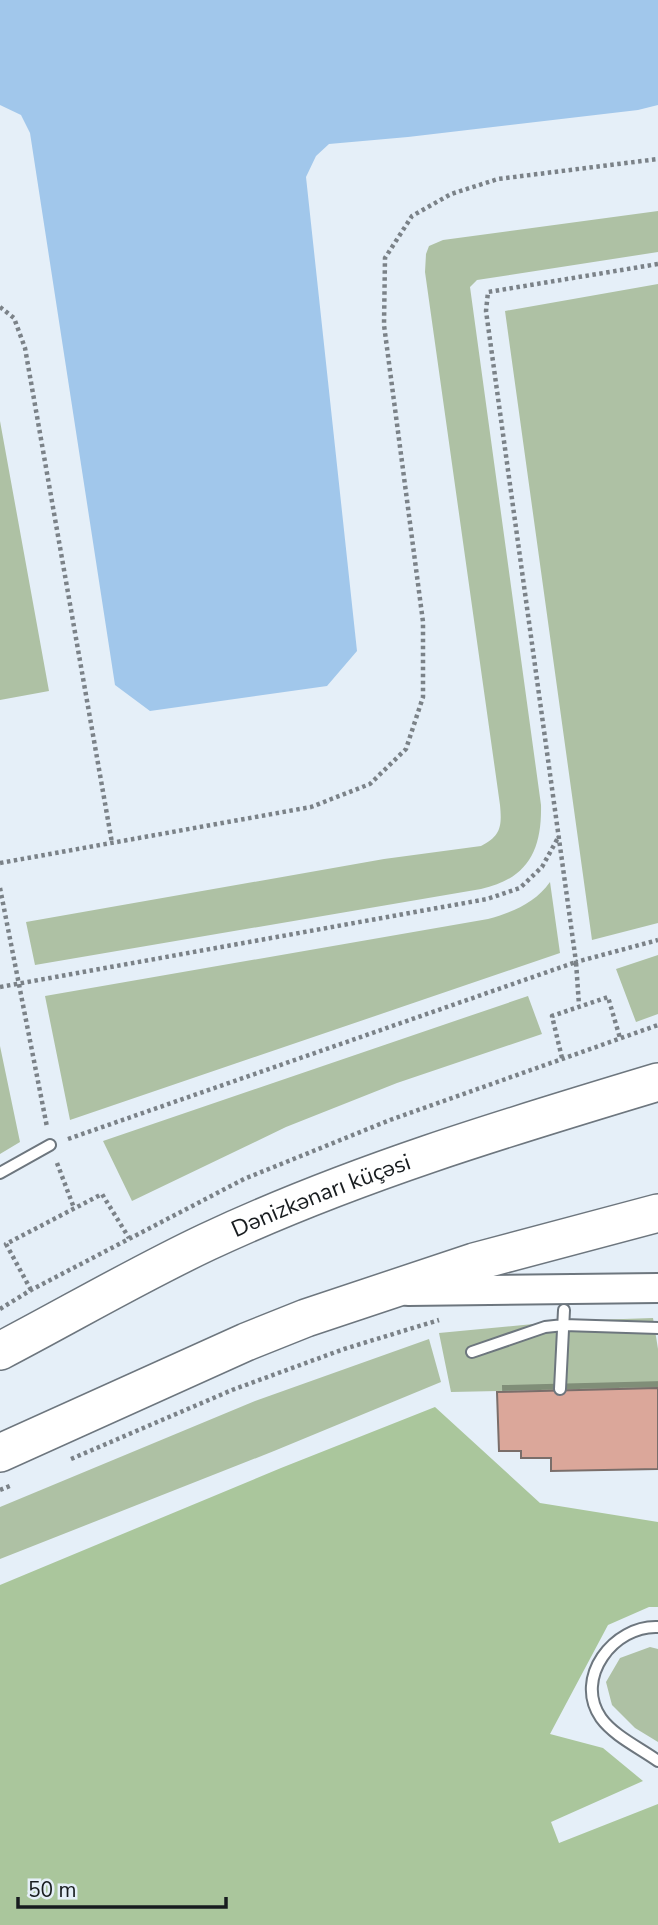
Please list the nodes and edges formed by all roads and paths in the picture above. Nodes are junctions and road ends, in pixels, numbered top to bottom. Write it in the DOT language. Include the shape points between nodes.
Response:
graph roads {
  1 [pos="658,159"];
  2 [pos="658,264"];
  3 [pos="0,307"];
  4 [pos="559,835"];
  5 [pos="112,843"];
  6 [pos="0,863"];
  7 [pos="0,888"];
  8 [pos="658,940"];
  9 [pos="576,961"];
  10 [pos="19,984"];
  11 [pos="0,987"];
  12 [pos="579,1005"];
  13 [pos="658,1025"];
  14 [pos="620,1039"];
  15 [pos="562,1058"];
  16 [pos="658,1083"];
  17 [pos="50,1145"];
  18 [pos="0,1174"];
  19 [pos="74,1208"];
  20 [pos="658,1213"];
  21 [pos="129,1238"];
  22 [pos="31,1290"];
  23 [pos="657,1290"];
  24 [pos="381,1292"];
  25 [pos="0,1309"];
  26 [pos="564,1310"];
  27 [pos="452,1319"];
  28 [pos="564,1325"];
  29 [pos="658,1328"];
  30 [pos="0,1351"];
  31 [pos="472,1352"];
  32 [pos="560,1389"];
  33 [pos="0,1453"];
  34 [pos="61,1464"];
  35 [pos="24,1479"];
  36 [pos="0,1490"];
  37 [pos="658,1627"];
  38 [pos="658,1760"];
  1 -- 5 [label="path" via="498,179 451,194 412,216 385,258 384,326 424,622 422,697 405,749 370,784 312,807"];
  2 -- 4 [label="path" via="488,292 486,311"];
  3 -- 5 [label="path" via="15,318 25,348"];
  4 -- 9 [label="path"];
  4 -- 10 [label="path" via="542,867 520,888 487,899"];
  5 -- 6 [label="path"];
  7 -- 10 [label="path"];
  8 -- 9 [label="path"];
  9 -- 12 [label="path"];
  9 -- 17 [label="path"];
  10 -- 11 [label="path"];
  10 -- 17 [label="path"];
  12 -- 14 [label="path" via="608,997"];
  12 -- 15 [label="path" via="552,1016"];
  13 -- 14 [label="path"];
  14 -- 15 [label="path"];
  15 -- 21 [label="path" via="244,1179"];
  16 -- 30 [label="highway, Dənizkənarı küçəsi" via="394,1166 270,1215 206,1242"];
  17 -- 18 [label="lane"];
  17 -- 19 [label="path"];
  19 -- 21 [label="path" via="102,1194"];
  19 -- 22 [label="path" via="6,1244"];
  20 -- 24 [label="highway"];
  21 -- 22 [label="path"];
  22 -- 25 [label="path"];
  23 -- 24 [label="street"];
  24 -- 33 [label="highway" via="246,1342"];
  26 -- 28 [label="lane"];
  27 -- 34 [label="path" via="344,1349 232,1390"];
  28 -- 29 [label="lane"];
  28 -- 31 [label="lane"];
  28 -- 32 [label="lane"];
  35 -- 36 [label="path"];
  37 -- 38 [label="lane" via="632,1630 612,1645 591,1683 601,1718"];
}
